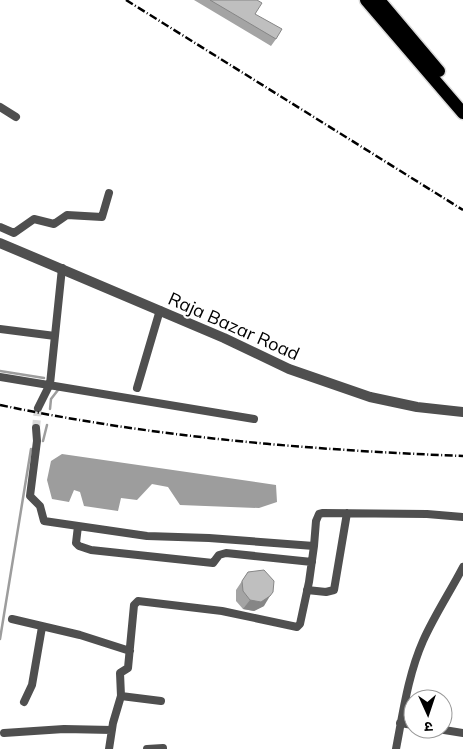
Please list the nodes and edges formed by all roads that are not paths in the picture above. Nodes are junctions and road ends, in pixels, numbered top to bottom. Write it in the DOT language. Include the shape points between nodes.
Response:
graph roads {
  1 [pos="366,0"];
  2 [pos="379,0"];
  3 [pos="463,100"];
  4 [pos="0,107"];
  5 [pos="463,114"];
  6 [pos="16,117"];
  7 [pos="109,193"];
  8 [pos="0,227"];
  9 [pos="0,243"];
  10 [pos="62,268"];
  11 [pos="160,310"];
  12 [pos="0,329"];
  13 [pos="55,336"];
  14 [pos="0,377"];
  15 [pos="50,384"];
  16 [pos="137,388"];
  17 [pos="38,408"];
  18 [pos="463,412"];
  19 [pos="254,420"];
  20 [pos="36,428"];
  21 [pos="347,513"];
  22 [pos="463,517"];
  23 [pos="78,526"];
  24 [pos="314,546"];
  25 [pos="312,562"];
  26 [pos="463,567"];
  27 [pos="308,590"];
  28 [pos="12,619"];
  29 [pos="42,627"];
  30 [pos="130,650"];
  31 [pos="121,696"];
  32 [pos="160,701"];
  33 [pos="24,702"];
  34 [pos="400,723"];
  35 [pos="403,723"];
  36 [pos="112,730"];
  37 [pos="4,733"];
  38 [pos="163,748"];
  39 [pos="109,749"];
  40 [pos="147,749"];
  41 [pos="396,749"];
  1 -- 5 [label="highway"];
  2 -- 3 [label="highway"];
  4 -- 6 [label="street"];
  7 -- 8 [label="street" via="104,214 98,218 67,215 54,224 34,219 14,233"];
  9 -- 10 [label="street, Raja Bazar Road"];
  10 -- 11 [label="street, Raja Bazar Road"];
  10 -- 13 [label="street"];
  11 -- 16 [label="street"];
  11 -- 18 [label="street, Raja Bazar Road" via="289,369 370,397"];
  12 -- 13 [label="street"];
  13 -- 15 [label="street"];
  14 -- 15 [label="street"];
  15 -- 17 [label="street"];
  15 -- 19 [label="street"];
  20 -- 23 [label="street" via="30,496 40,506 44,521"];
  21 -- 22 [label="street"];
  21 -- 24 [label="street" via="319,514"];
  21 -- 27 [label="street" via="334,590"];
  23 -- 24 [label="street" via="146,536"];
  23 -- 25 [label="street" via="76,543 92,550 213,563 219,555 226,553"];
  24 -- 25 [label="street"];
  25 -- 27 [label="street"];
  26 -- 34 [label="street" via="423,641"];
  27 -- 30 [label="street" via="300,624 291,627 222,611 140,600 134,605"];
  28 -- 29 [label="street"];
  29 -- 30 [label="street"];
  29 -- 33 [label="street" via="32,685"];
  30 -- 31 [label="street" via="128,668 120,672"];
  31 -- 32 [label="street"];
  31 -- 36 [label="street"];
  34 -- 35 [label="street"];
  34 -- 41 [label="street"];
  36 -- 37 [label="street"];
  36 -- 39 [label="street"];
  38 -- 40 [label="street"];
}
